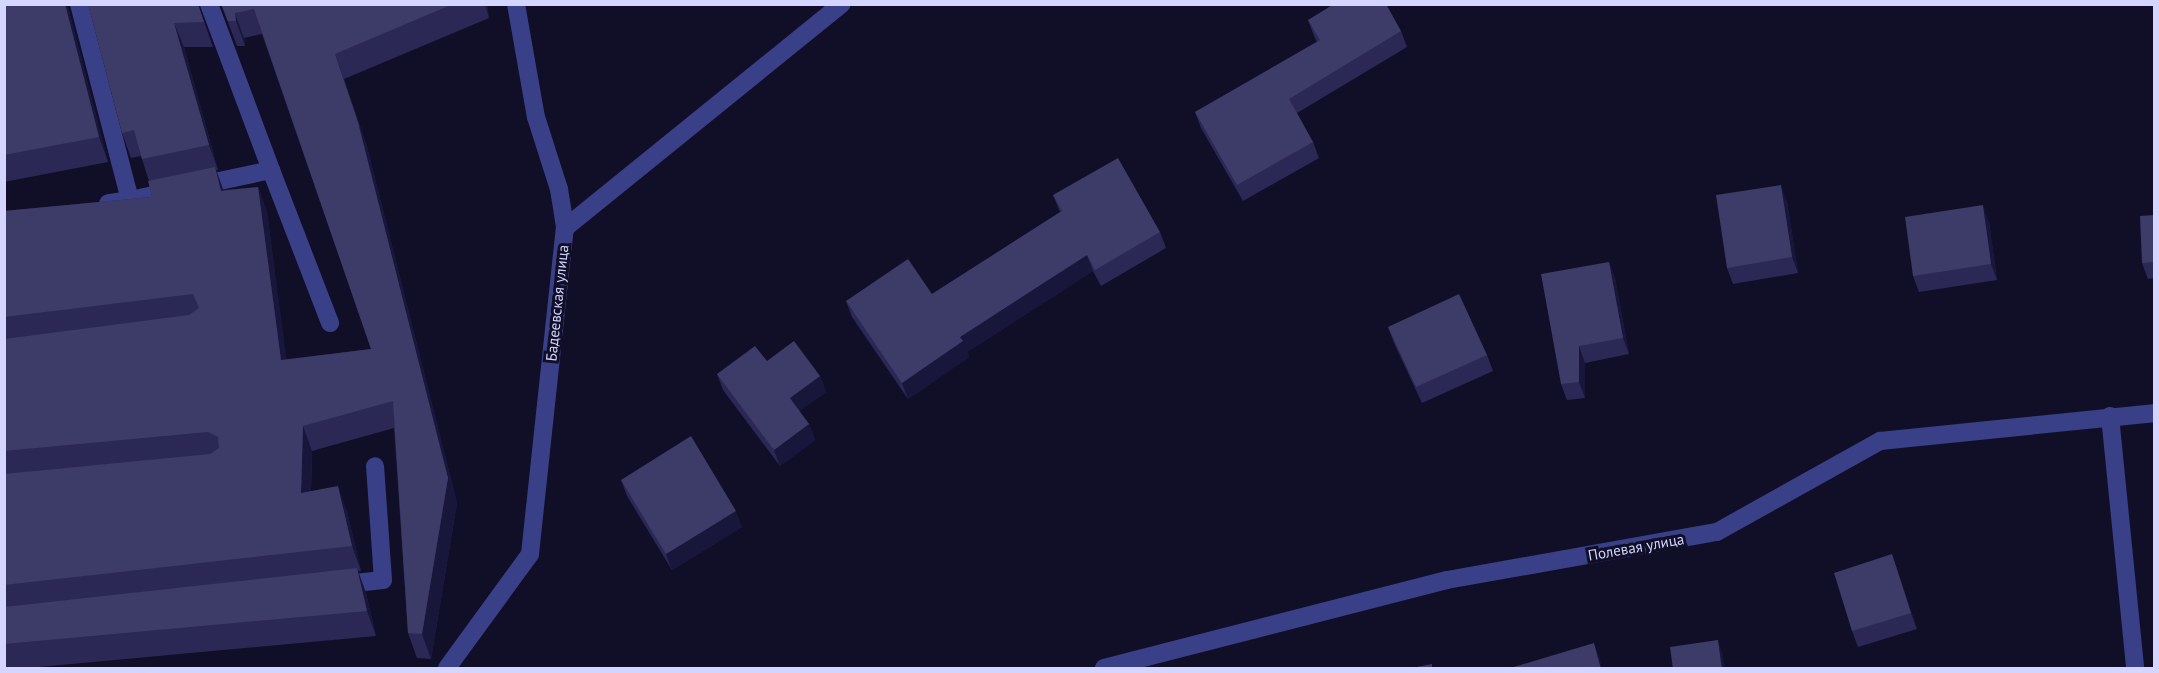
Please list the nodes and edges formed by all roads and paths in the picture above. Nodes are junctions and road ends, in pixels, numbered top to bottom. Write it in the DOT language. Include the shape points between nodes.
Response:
graph roads {
  1 [pos="79,4"];
  2 [pos="208,4"];
  3 [pos="516,4"];
  4 [pos="842,4"];
  5 [pos="271,170"];
  6 [pos="130,200"];
  7 [pos="84,206"];
  8 [pos="565,228"];
  9 [pos="330,323"];
  10 [pos="2154,413"];
  11 [pos="2110,416"];
  12 [pos="375,466"];
  13 [pos="324,586"];
  14 [pos="447,669"];
  15 [pos="1104,669"];
  16 [pos="2135,669"];
  1 -- 6 [label="street"];
  2 -- 5 [label="street"];
  3 -- 8 [label="street" via="537,117 559,189"];
  4 -- 8 [label="street, Бадеевская улица"];
  5 -- 6 [label="street"];
  5 -- 9 [label="street"];
  6 -- 7 [label="street"];
  8 -- 14 [label="street, Бадеевская улица" via="530,554"];
  10 -- 11 [label="street, Полевая улица"];
  11 -- 15 [label="street, Полевая улица" via="1880,441 1717,532 1447,580"];
  11 -- 16 [label="street"];
  12 -- 13 [label="street" via="383,580"];
}
